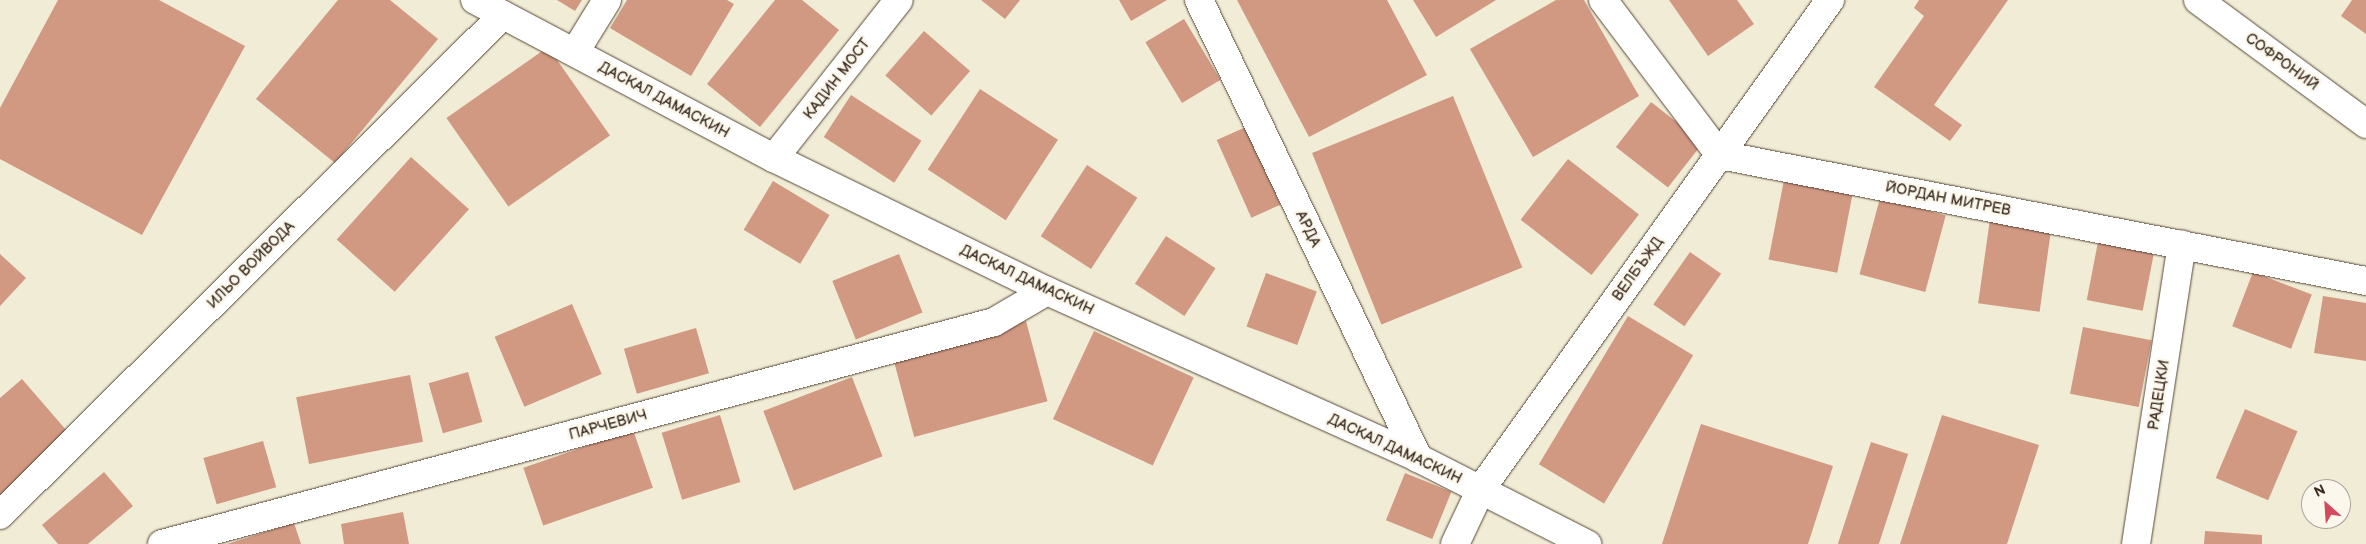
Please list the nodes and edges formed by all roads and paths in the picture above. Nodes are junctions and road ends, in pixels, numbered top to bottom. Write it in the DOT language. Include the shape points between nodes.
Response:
graph roads {
  1 [pos="475,0"];
  2 [pos="606,0"];
  3 [pos="900,0"];
  4 [pos="1199,0"];
  5 [pos="1603,0"];
  6 [pos="1830,0"];
  7 [pos="2198,0"];
  8 [pos="503,15"];
  9 [pos="574,52"];
  10 [pos="2366,124"];
  11 [pos="1720,155"];
  12 [pos="774,158"];
  13 [pos="2182,245"];
  14 [pos="2366,281"];
  15 [pos="1047,290"];
  16 [pos="1418,458"];
  17 [pos="1481,489"];
  18 [pos="0,515"];
  19 [pos="162,544"];
  20 [pos="1455,544"];
  21 [pos="1587,544"];
  22 [pos="2136,544"];
  1 -- 8 [label="street, ДАСКАЛ ДАМАСКИН"];
  2 -- 9 [label="street"];
  3 -- 12 [label="street, КАДИН МОСТ"];
  4 -- 16 [label="street, АРДА"];
  5 -- 11 [label="street"];
  6 -- 11 [label="street, ВЕЛБЪЖД"];
  7 -- 10 [label="street, СОФРОНИЙ"];
  8 -- 9 [label="street, ДАСКАЛ ДАМАСКИН"];
  8 -- 18 [label="street, ИЛЬО ВОЙВОДА"];
  9 -- 12 [label="street, ДАСКАЛ ДАМАСКИН"];
  11 -- 13 [label="street, ЙОРДАН МИТРЕВ"];
  11 -- 17 [label="street, ВЕЛБЪЖД"];
  12 -- 15 [label="street, ДАСКАЛ ДАМАСКИН"];
  13 -- 14 [label="street, ЙОРДАН МИТРЕВ"];
  13 -- 22 [label="street, РАДЕЦКИ"];
  15 -- 16 [label="street, ДАСКАЛ ДАМАСКИН"];
  15 -- 19 [label="street, ПАРЧЕВИЧ" via="994,322"];
  16 -- 17 [label="street, ДАСКАЛ ДАМАСКИН"];
  17 -- 20 [label="street, ВЕЛБЪЖД"];
  17 -- 21 [label="street, ДАСКАЛ ДАМАСКИН"];
}
